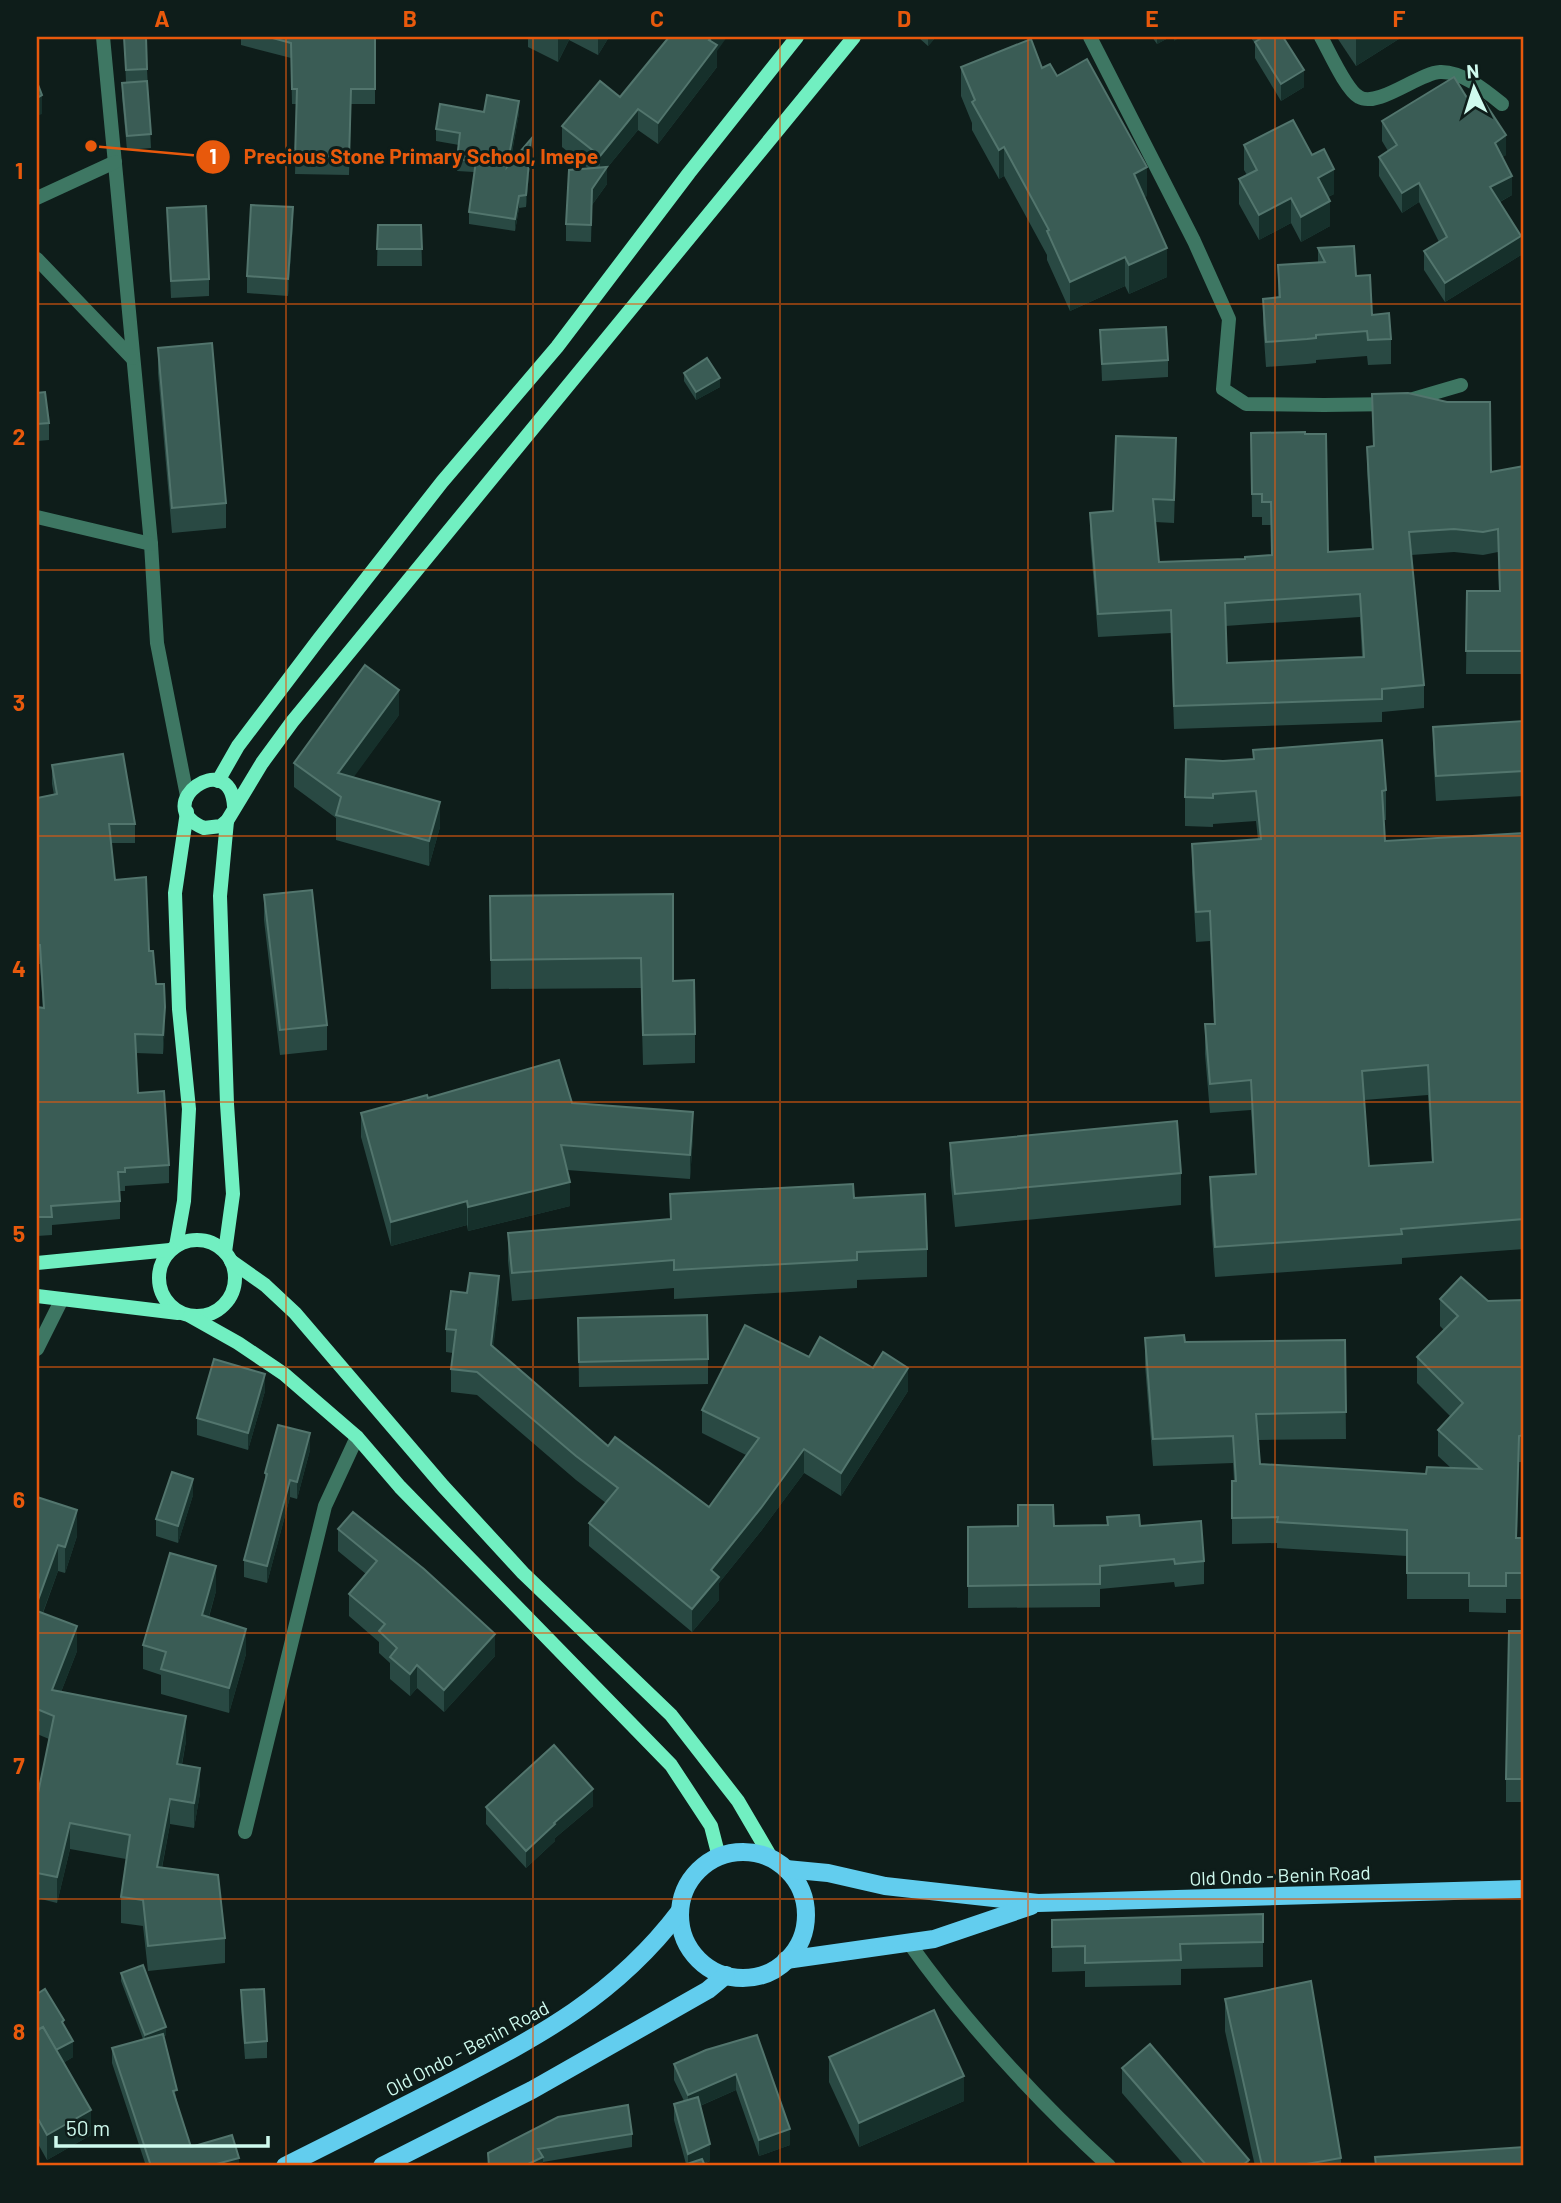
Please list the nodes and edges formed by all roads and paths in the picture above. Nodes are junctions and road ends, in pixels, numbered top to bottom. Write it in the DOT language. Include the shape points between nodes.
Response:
graph roads {
  1 [pos="103,37"];
  2 [pos="797,37"];
  3 [pos="854,37"];
  4 [pos="1090,37"];
  5 [pos="1321,37"];
  6 [pos="1502,104"];
  7 [pos="115,162"];
  8 [pos="37,198"];
  9 [pos="37,259"];
  10 [pos="132,358"];
  11 [pos="1461,385"];
  12 [pos="37,517"];
  13 [pos="151,544"];
  14 [pos="218,781"];
  15 [pos="187,796"];
  16 [pos="234,806"];
  17 [pos="187,812"];
  18 [pos="228,821"];
  19 [pos="173,1248"];
  20 [pos="228,1256"];
  21 [pos="37,1263"];
  22 [pos="37,1296"];
  23 [pos="62,1299"];
  24 [pos="184,1314"];
  25 [pos="37,1349"];
  26 [pos="357,1437"];
  27 [pos="244,1832"];
  28 [pos="719,1857"];
  29 [pos="779,1864"];
  30 [pos="1524,1889"];
  31 [pos="1038,1903"];
  32 [pos="680,1911"];
  33 [pos="909,1943"];
  34 [pos="786,1960"];
  35 [pos="726,1975"];
  36 [pos="285,2166"];
  37 [pos="382,2166"];
  38 [pos="1109,2166"];
  1 -- 7 [label="street"];
  2 -- 14 [label="street" via="557,346 335,618 238,746"];
  3 -- 16 [label="street" via="292,722"];
  4 -- 11 [label="street" via="1229,319 1223,389 1246,404 1396,404"];
  5 -- 6 [label="street" via="1359,97 1371,99 1440,72 1472,80"];
  7 -- 8 [label="street"];
  7 -- 10 [label="street"];
  9 -- 10 [label="street"];
  10 -- 13 [label="street"];
  12 -- 13 [label="street"];
  13 -- 15 [label="street" via="157,643"];
  14 -- 15 [label="street" via="204,780"];
  14 -- 16 [label="street" via="230,790"];
  15 -- 17 [label="street"];
  16 -- 18 [label="street"];
  17 -- 18 [label="street" via="204,828"];
  17 -- 19 [label="street" via="175,893 179,1009 189,1109 184,1201"];
  18 -- 20 [label="street" via="220,896 233,1195"];
  19 -- 20 [label="street" via="201,1240"];
  19 -- 21 [label="street"];
  19 -- 24 [label="street" via="160,1265 158,1284 164,1301"];
  20 -- 24 [label="street" via="235,1273 231,1296 213,1313 201,1317"];
  20 -- 29 [label="street" via="295,1313 505,1553 671,1714 738,1801"];
  22 -- 23 [label="street"];
  23 -- 24 [label="street"];
  23 -- 25 [label="street"];
  24 -- 26 [label="street" via="284,1374"];
  26 -- 27 [label="street" via="325,1506"];
  26 -- 28 [label="street" via="400,1487 671,1765 711,1826"];
  28 -- 29 [label="main road, Old Ondo - Benin Road" via="755,1853"];
  28 -- 32 [label="main road, Old Ondo - Benin Road" via="691,1879"];
  29 -- 31 [label="main road, Old Ondo - Benin Road" via="885,1886"];
  29 -- 34 [label="main road" via="799,1885 805,1904 806,1924 799,1944"];
  30 -- 31 [label="main road, Old Ondo - Benin Road"];
  31 -- 33 [label="main road, Old Ondo - Benin Road" via="934,1939"];
  32 -- 35 [label="main road" via="682,1932 692,1951 706,1966"];
  32 -- 36 [label="main road, Old Ondo - Benin Road" via="656,1944 591,2001 533,2039"];
  33 -- 34 [label="main road, Old Ondo - Benin Road"];
  33 -- 38 [label="street" via="1000,2055"];
  34 -- 35 [label="main road, Old Ondo - Benin Road" via="758,1976"];
  35 -- 37 [label="main road" via="708,1990 532,2090"];
}
